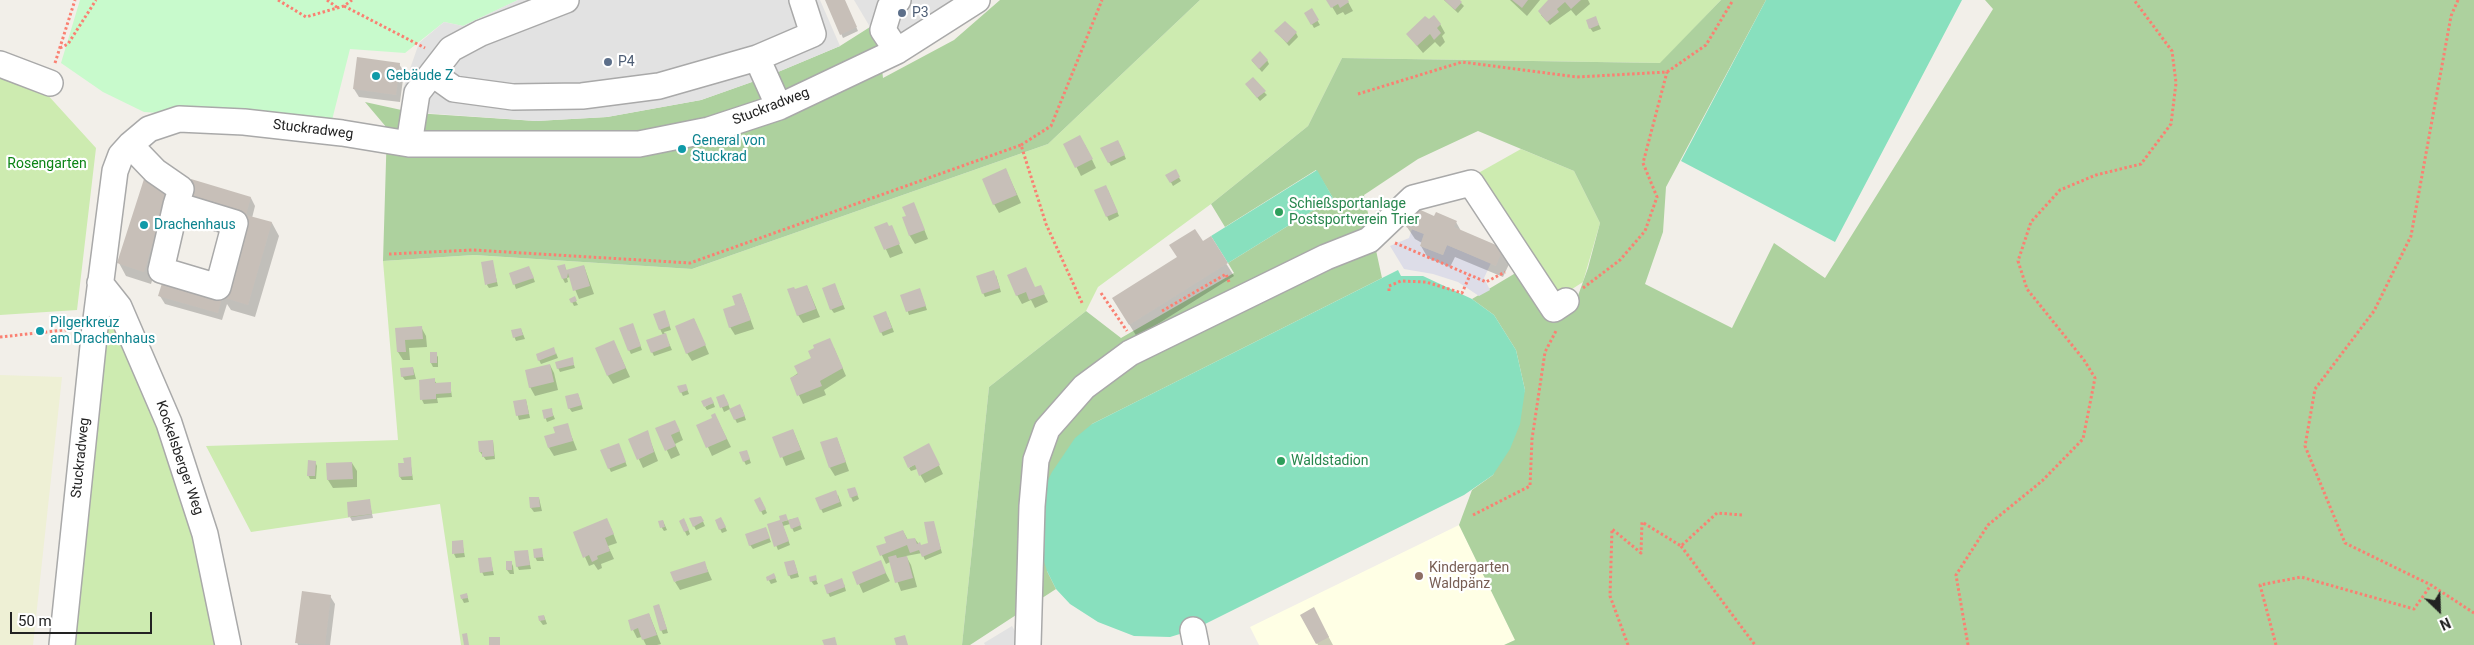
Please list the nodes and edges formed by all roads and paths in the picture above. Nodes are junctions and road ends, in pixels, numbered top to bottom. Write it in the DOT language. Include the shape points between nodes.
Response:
graph roads {
  1 [pos="75,0"];
  2 [pos="96,0"];
  3 [pos="278,0"];
  4 [pos="328,0"];
  5 [pos="352,0"];
  6 [pos="566,0"];
  7 [pos="802,0"];
  8 [pos="977,0"];
  9 [pos="1102,0"];
  10 [pos="1734,0"];
  11 [pos="2134,0"];
  12 [pos="2458,0"];
  13 [pos="894,3"];
  14 [pos="344,6"];
  15 [pos="338,8"];
  16 [pos="451,49"];
  17 [pos="897,51"];
  18 [pos="757,58"];
  19 [pos="0,64"];
  20 [pos="1667,72"];
  21 [pos="434,74"];
  22 [pos="50,83"];
  23 [pos="1358,94"];
  24 [pos="779,107"];
  25 [pos="130,144"];
  26 [pos="409,144"];
  27 [pos="1021,145"];
  28 [pos="176,206"];
  29 [pos="1395,243"];
  30 [pos="389,254"];
  31 [pos="1226,274"];
  32 [pos="1470,275"];
  33 [pos="1499,276"];
  34 [pos="100,283"];
  35 [pos="1389,291"];
  36 [pos="1101,293"];
  37 [pos="1566,301"];
  38 [pos="1083,305"];
  39 [pos="1159,313"];
  40 [pos="95,327"];
  41 [pos="1134,327"];
  42 [pos="0,337"];
  43 [pos="1473,514"];
  44 [pos="1742,515"];
  45 [pos="1680,546"];
  46 [pos="2431,585"];
  47 [pos="2474,613"];
  48 [pos="1032,644"];
  49 [pos="62,645"];
  50 [pos="228,645"];
  51 [pos="1628,645"];
  52 [pos="1755,645"];
  53 [pos="1968,645"];
  54 [pos="2276,645"];
  1 -- 2 [label="path" via="59,48 68,44"];
  3 -- 15 [label="path" via="306,18"];
  4 -- 15 [label="path"];
  5 -- 14 [label="path"];
  6 -- 16 [label="street" via="481,33"];
  7 -- 18 [label="street" via="813,34"];
  8 -- 17 [label="street, Stuckradweg"];
  9 -- 27 [label="path" via="1051,126"];
  10 -- 20 [label="path" via="1706,45"];
  11 -- 53 [label="path" via="2172,51 2176,83 2171,124 2141,164 2060,190 2031,222 2018,260 2027,289 2095,378 2083,439 2042,481 1988,525 1956,575"];
  12 -- 46 [label="path" via="2450,16 2411,236 2374,311 2315,388 2305,446 2346,543"];
  13 -- 17 [label="street" via="883,30"];
  14 -- 15 [label="path"];
  14 -- 16 [label="path" via="422,48"];
  16 -- 21 [label="street"];
  17 -- 24 [label="street, Stuckradweg"];
  18 -- 21 [label="street" via="659,86 582,96 513,97 454,90"];
  18 -- 24 [label="street"];
  19 -- 22 [label="street"];
  20 -- 23 [label="path" via="1577,77 1462,62"];
  20 -- 37 [label="path" via="1642,162 1657,197 1645,231 1620,260"];
  21 -- 26 [label="street" via="417,92"];
  24 -- 26 [label="street, Stuckradweg" via="709,130 639,144"];
  25 -- 26 [label="street, Stuckradweg" via="149,129 179,118 244,122"];
  25 -- 28 [label="street" via="155,171 181,189"];
  25 -- 34 [label="street, Stuckradweg" via="121,155 116,171"];
  27 -- 30 [label="path" via="690,263 473,250"];
  27 -- 38 [label="path" via="1046,224"];
  29 -- 32 [label="path"];
  31 -- 39 [label="path"];
  32 -- 33 [label="path" via="1486,282"];
  32 -- 35 [label="path" via="1462,293 1426,282 1400,281 1389,286"];
  34 -- 40 [label="street, Stuckradweg"];
  34 -- 50 [label="street, Kockelsberger Weg" via="119,307 170,423 205,534"];
  36 -- 41 [label="path" via="1126,332"];
  37 -- 43 [label="path" via="1560,323 1545,352 1532,439 1530,486"];
  37 -- 48 [label="street" via="1554,309 1471,183 1413,198 1369,240 1326,257 1130,353 1084,387 1047,429 1036,460 1028,620"];
  40 -- 42 [label="path"];
  40 -- 49 [label="street, Stuckradweg"];
  44 -- 45 [label="path" via="1717,513"];
  45 -- 51 [label="path" via="1642,522 1641,553 1612,529 1610,596"];
  45 -- 52 [label="path"];
  46 -- 47 [label="path"];
  46 -- 54 [label="path" via="2414,609 2301,577 2260,585"];
}
